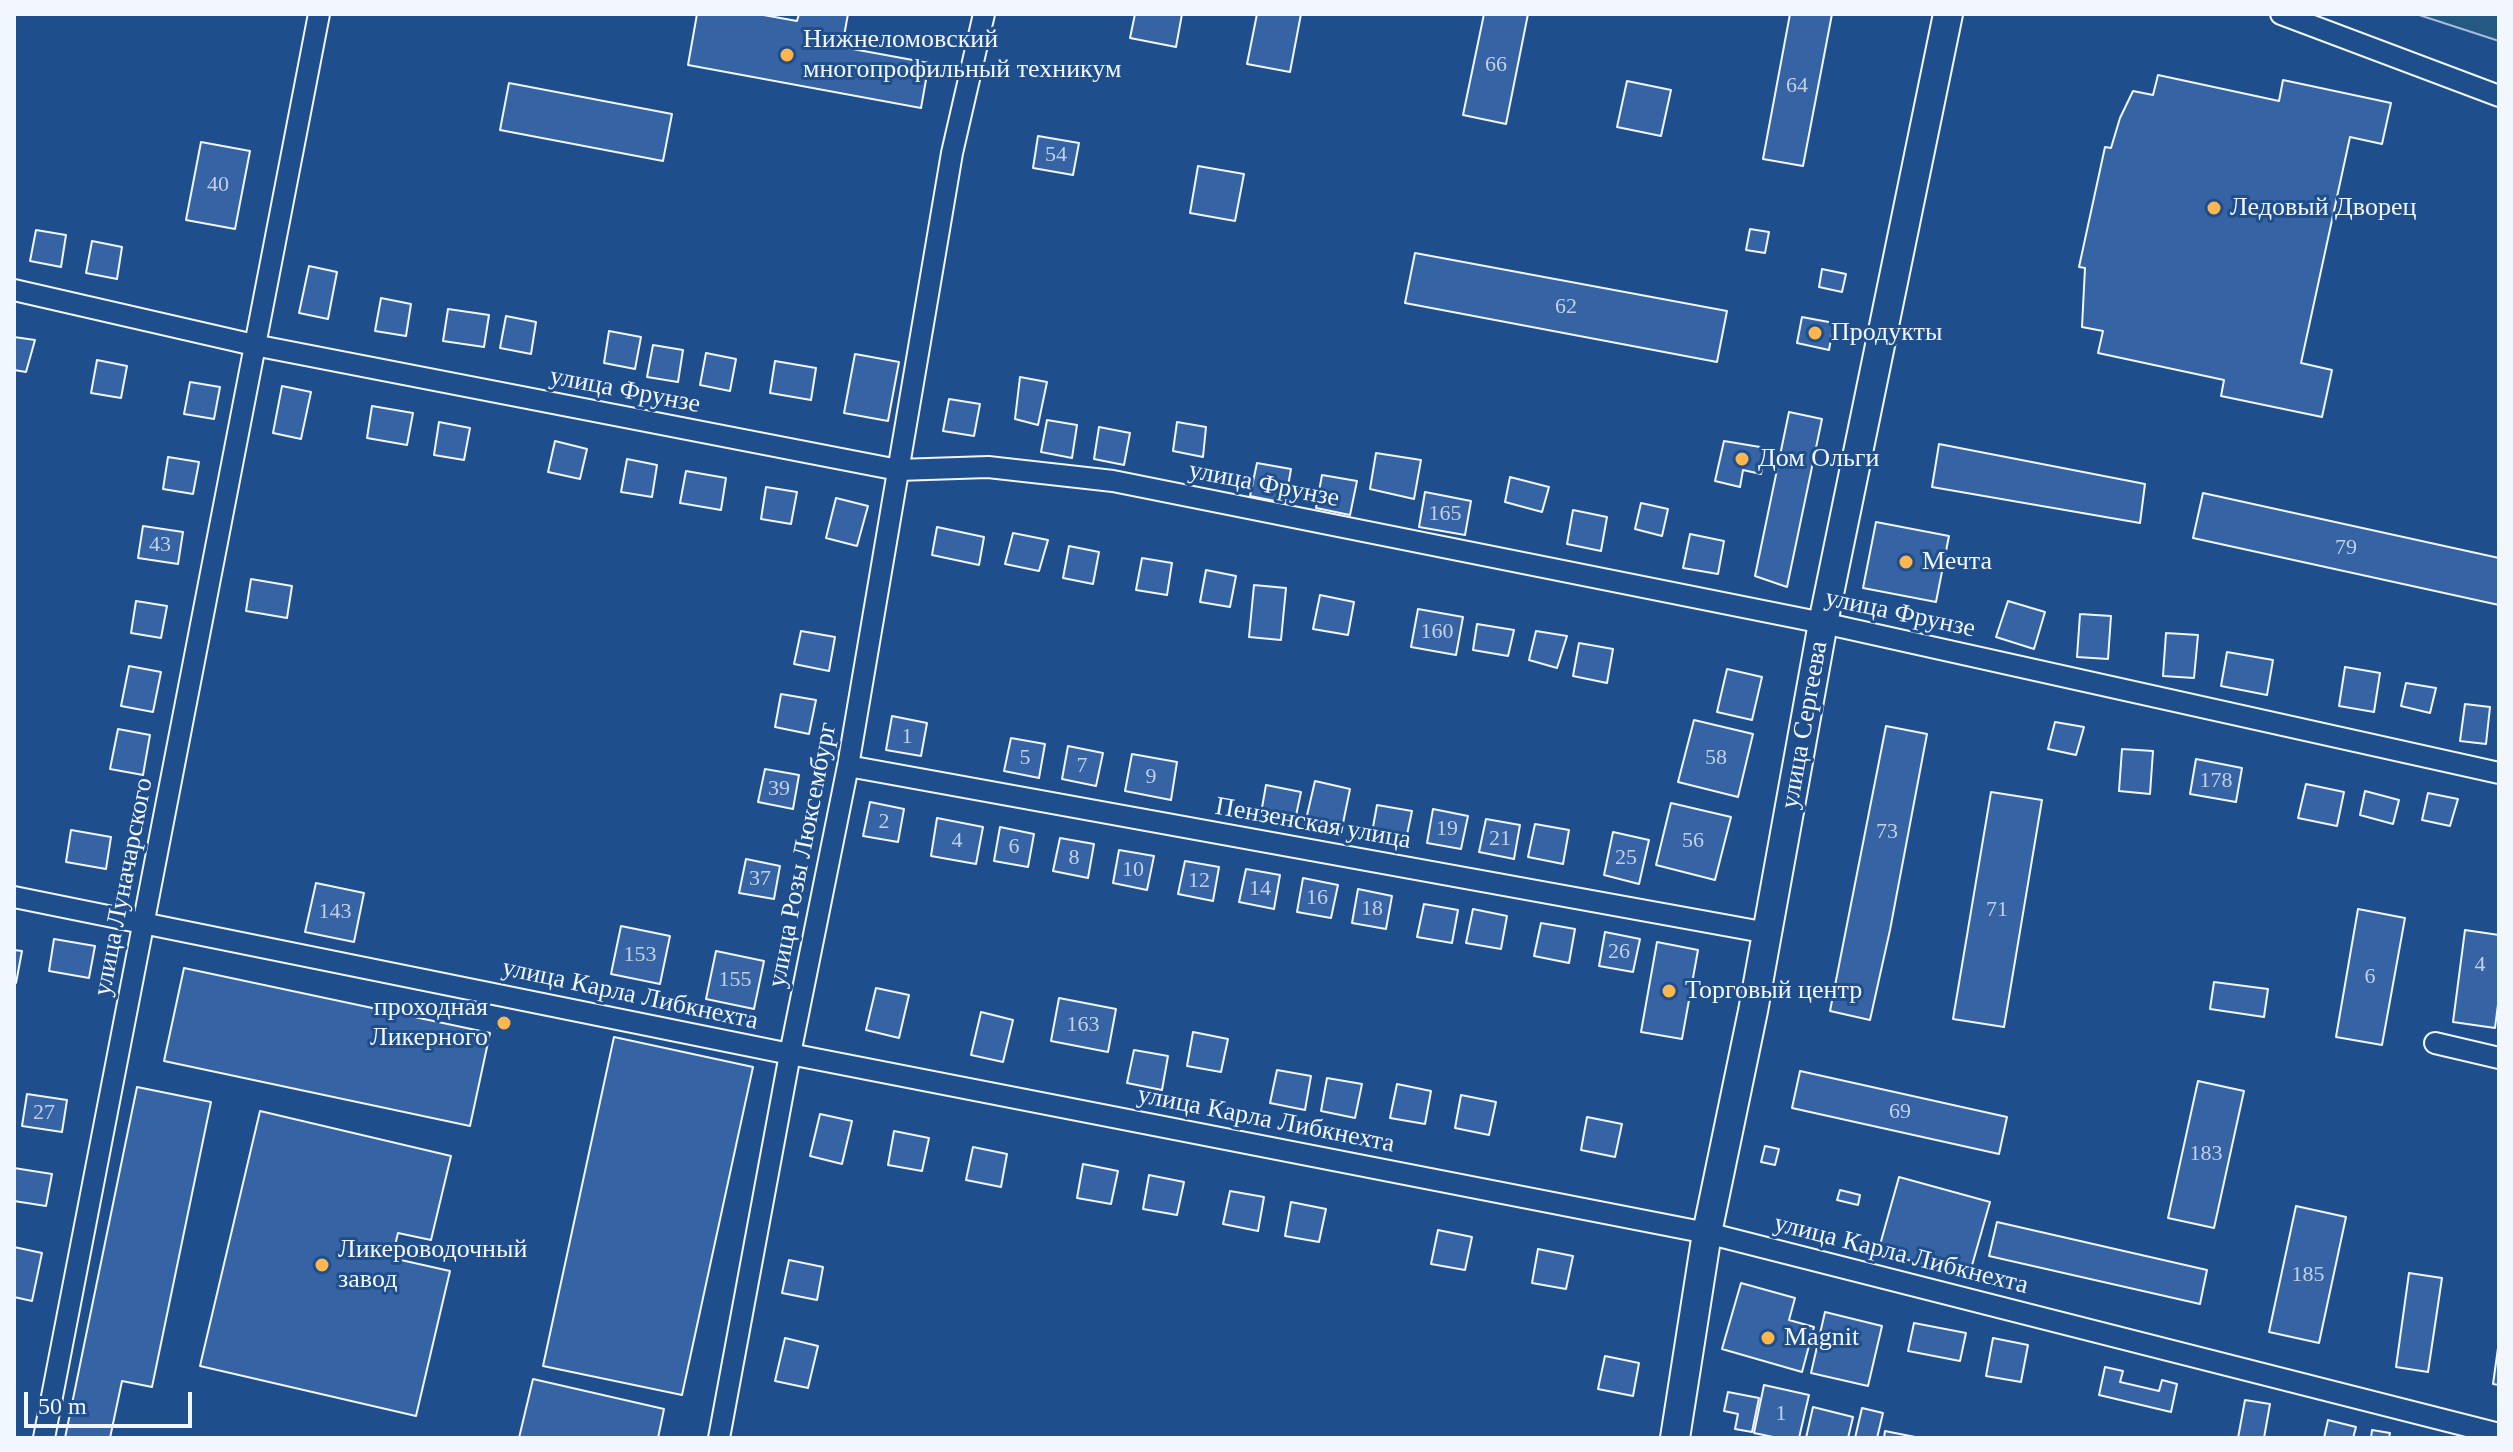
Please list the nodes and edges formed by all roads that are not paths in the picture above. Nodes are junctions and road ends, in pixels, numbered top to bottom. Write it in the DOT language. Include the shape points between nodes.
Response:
graph roads {
  1 [pos="319,14"];
  2 [pos="984,14"];
  3 [pos="1948,14"];
  4 [pos="2281,14"];
  5 [pos="2499,96"];
  6 [pos="14,290"];
  7 [pos="254,345"];
  8 [pos="898,470"];
  9 [pos="1823,623"];
  10 [pos="848,766"];
  11 [pos="2499,773"];
  12 [pos="14,897"];
  13 [pos="144,922"];
  14 [pos="1768,933"];
  15 [pos="2435,1043"];
  16 [pos="790,1054"];
  17 [pos="2499,1058"];
  18 [pos="1707,1233"];
  19 [pos="2499,1434"];
  20 [pos="44,1438"];
  21 [pos="719,1438"];
  22 [pos="1675,1438"];
  1 -- 7 [label="street, улица Луначарского"];
  2 -- 8 [label="street, улица Розы Люксембург" via="952,153"];
  3 -- 9 [label="main road, улица Сергеева"];
  4 -- 5 [label="street"];
  6 -- 7 [label="street, улица Фрунзе"];
  7 -- 8 [label="street, улица Фрунзе"];
  7 -- 13 [label="street, улица Луначарского"];
  8 -- 9 [label="street, улица Фрунзе" via="988,467 1113,481"];
  8 -- 10 [label="street, улица Розы Люксембург"];
  9 -- 11 [label="street, улица Фрунзе"];
  9 -- 14 [label="main road, улица Сергеева"];
  10 -- 14 [label="street, Пензенская улица"];
  10 -- 16 [label="street, улица Розы Люксембург"];
  12 -- 13 [label="street, улица Карла Либкнехта"];
  13 -- 16 [label="street, улица Карла Либкнехта"];
  13 -- 20 [label="street, улица Луначарского"];
  14 -- 18 [label="main road, улица Сергеева"];
  15 -- 17 [label="street"];
  16 -- 18 [label="street, улица Карла Либкнехта"];
  16 -- 21 [label="street, улица Розы Люксембург"];
  18 -- 19 [label="street, улица Карла Либкнехта"];
  18 -- 22 [label="main road, улица Сергеева"];
}
